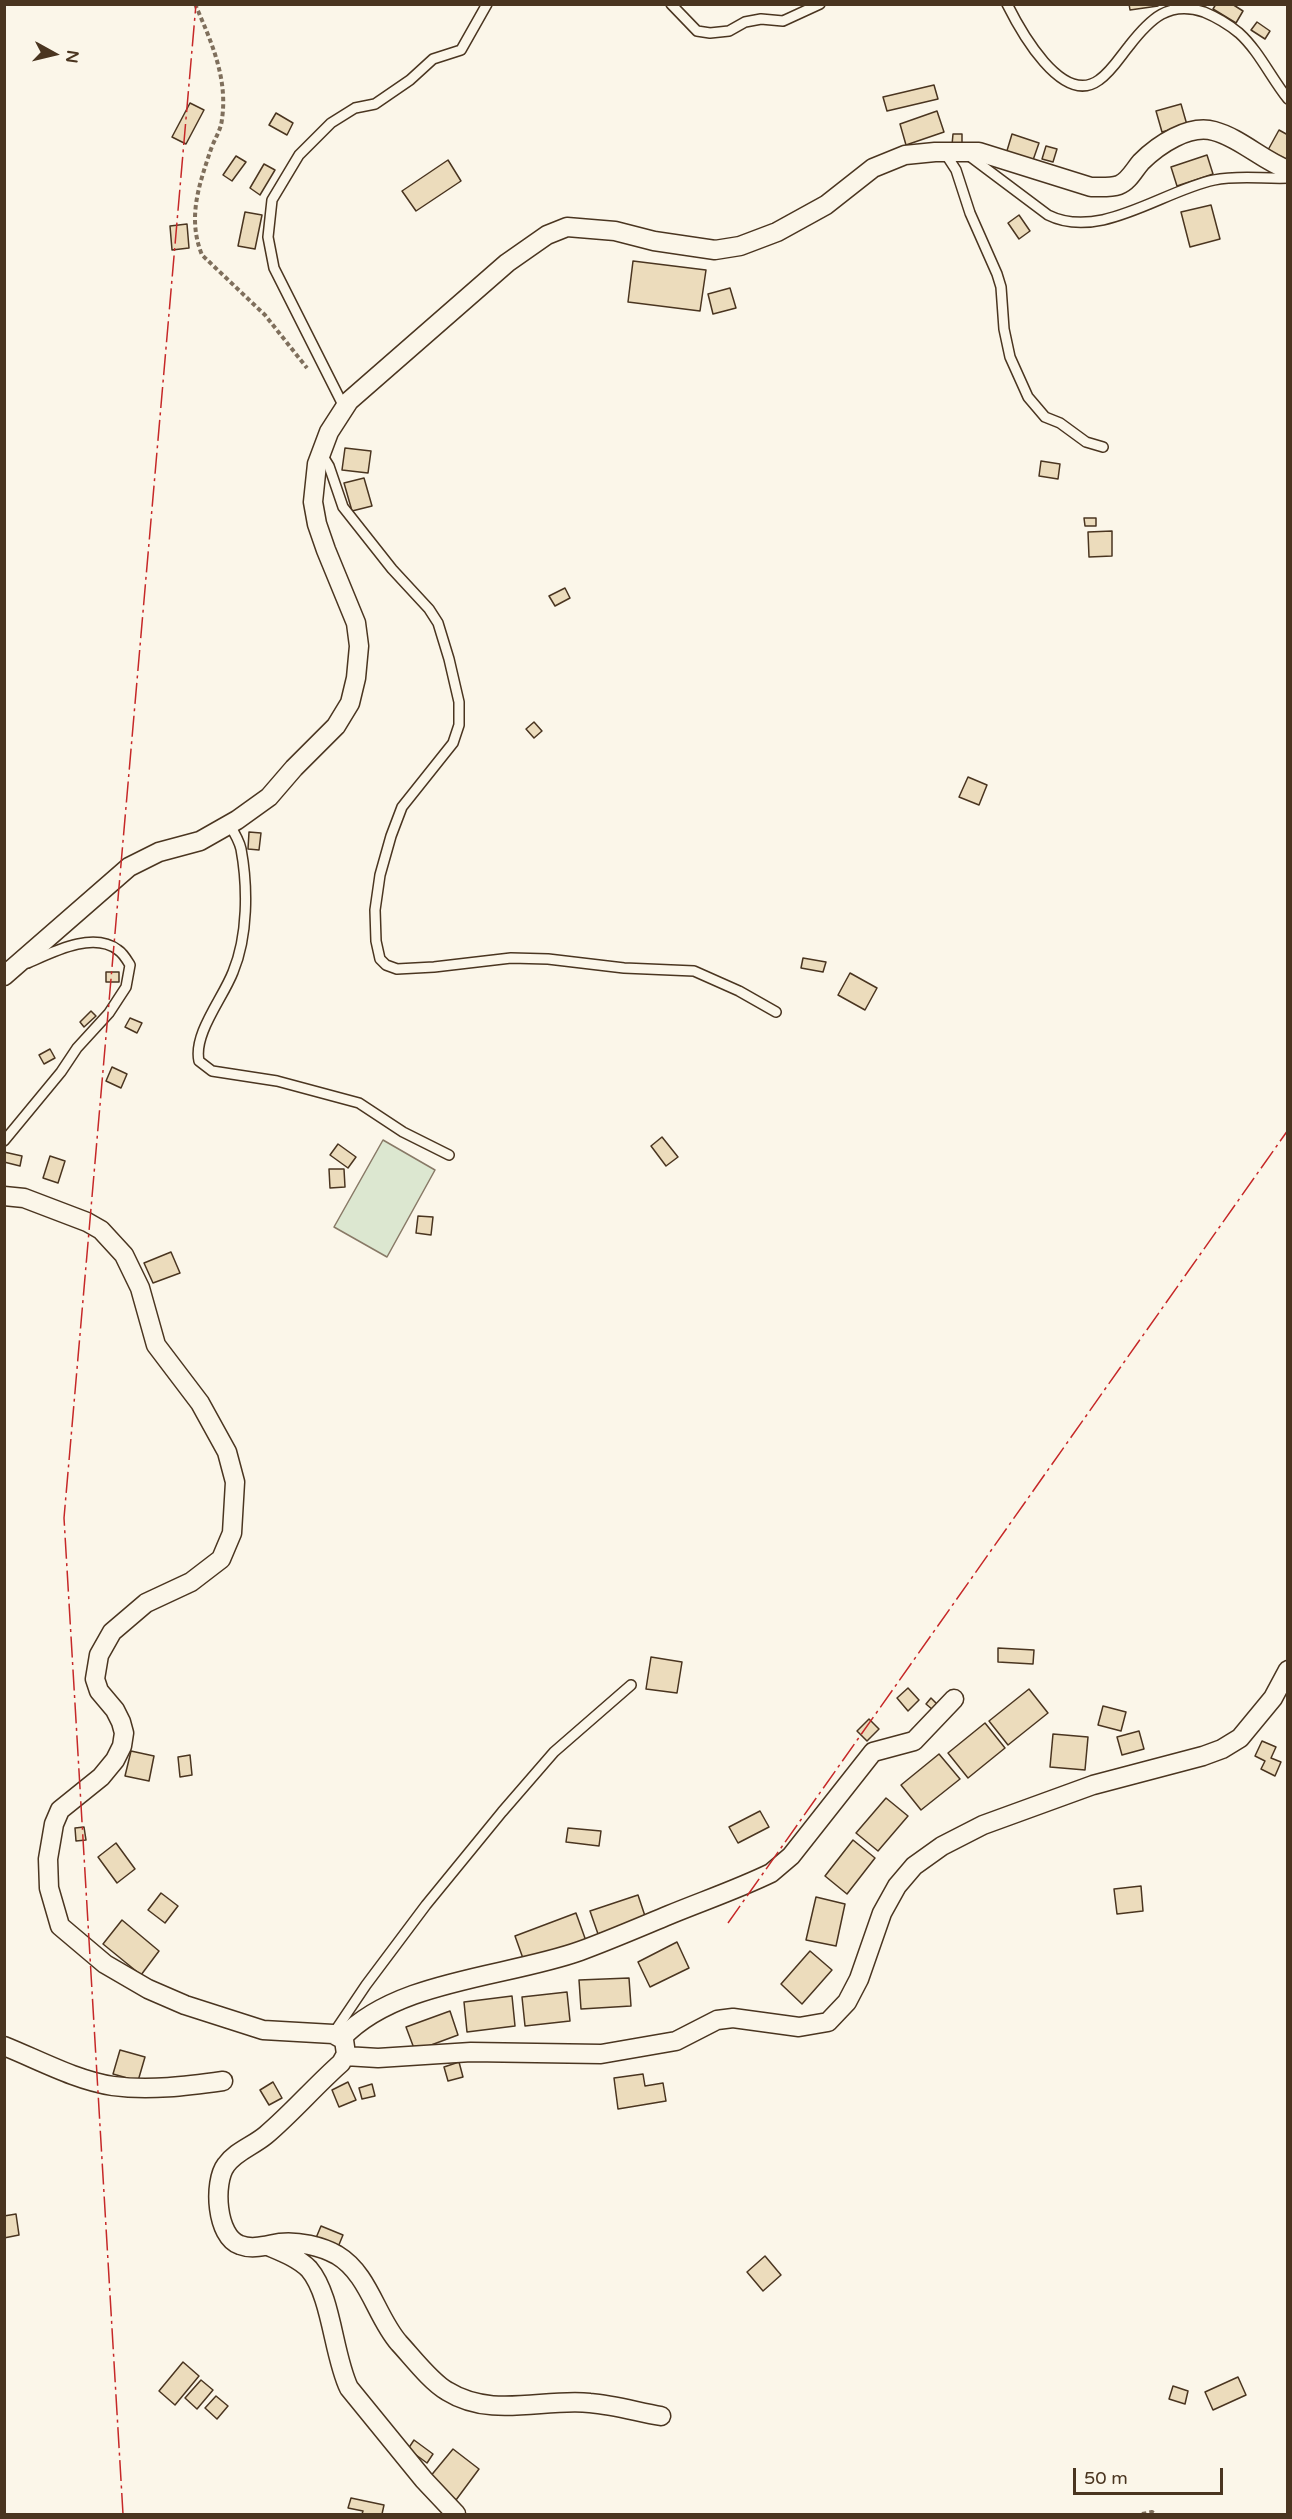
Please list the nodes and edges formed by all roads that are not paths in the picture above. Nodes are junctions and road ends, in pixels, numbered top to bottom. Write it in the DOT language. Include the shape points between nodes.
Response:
graph roads {
  1 [pos="487,4"];
  2 [pos="671,4"];
  3 [pos="820,4"];
  4 [pos="1007,4"];
  5 [pos="1287,99"];
  6 [pos="954,153"];
  7 [pos="1287,170"];
  8 [pos="1287,178"];
  9 [pos="344,407"];
  10 [pos="1103,447"];
  11 [pos="321,453"];
  12 [pos="229,824"];
  13 [pos="8,973"];
  14 [pos="776,1012"];
  15 [pos="4,1141"];
  16 [pos="449,1155"];
  17 [pos="4,1196"];
  18 [pos="1287,1670"];
  19 [pos="631,1685"];
  20 [pos="954,1699"];
  21 [pos="338,2036"];
  22 [pos="4,2046"];
  23 [pos="345,2056"];
  24 [pos="223,2081"];
  25 [pos="267,2246"];
  26 [pos="661,2416"];
  27 [pos="456,2514"];
  1 -- 9 [label="lane" via="461,50 433,59 375,104 355,108 331,123 299,155 272,200 268,237 274,268"];
  2 -- 3 [label="lane" via="697,31 710,33 729,31 753,21 783,21"];
  4 -- 5 [label="lane" via="1047,67 1083,85 1097,82 1107,73 1155,17 1177,6 1190,6 1239,33"];
  6 -- 7 [label="street" via="979,152 1091,187 1106,187 1129,178 1161,145 1200,129 1215,131"];
  6 -- 8 [label="lane" via="970,156 1048,215 1078,223 1103,220 1214,180"];
  6 -- 9 [label="street" via="905,155 873,168 826,206 740,246 715,250 567,226 507,263"];
  6 -- 10 [label="lane" via="969,213 1001,287 1004,329 1018,379 1045,417 1086,442"];
  9 -- 11 [label="street"];
  11 -- 12 [label="street" via="313,502 317,524 356,623 359,646 350,703 336,726 269,797"];
  11 -- 14 [label="lane" via="343,507 438,623 459,702 459,724 453,743 402,807 391,836 375,910 380,959 397,969 511,957 694,971"];
  12 -- 13 [label="street" via="200,841 159,852 129,867"];
  12 -- 16 [label="lane" via="241,847 242,944 232,975 201,1039 199,1061 212,1071 277,1081 359,1103 403,1132"];
  13 -- 15 [label="lane" via="46,955 96,942 118,950 130,965 126,987 109,1014"];
  17 -- 21 [label="street" via="24,1198 87,1222 101,1230 124,1255 140,1288 156,1346 204,1409 227,1452 236,1482 232,1533 221,1559 191,1582 146,1603 112,1632 99,1655 95,1679 121,1722 122,1746 110,1767 60,1810 54,1824 48,1859 49,1888 60,1926 105,1964 185,2005 262,2030"];
  18 -- 23 [label="street" via="1273,1698 1239,1738 1222,1749 1093,1785 983,1825 914,1866 882,1913 847,2002 828,2022 799,2027 733,2018 717,2020 676,2041 601,2054 471,2052 378,2058"];
  19 -- 21 [label="lane" via="554,1752 502,1812 366,1985"];
  20 -- 21 [label="street" via="915,1741 873,1752 791,1856 771,1873 579,1952 417,1994 374,2013"];
  21 -- 23 [label="street" via="346,2046"];
  22 -- 24 [label="street" via="112,2086 177,2087"];
  23 -- 25 [label="street" via="275,2127 234,2156 221,2172 223,2231 240,2246"];
  25 -- 26 [label="street" via="296,2242 337,2255 362,2282 399,2342 442,2388 455,2395 504,2407 589,2402"];
  25 -- 27 [label="street" via="310,2270 326,2307 349,2388"];
}
